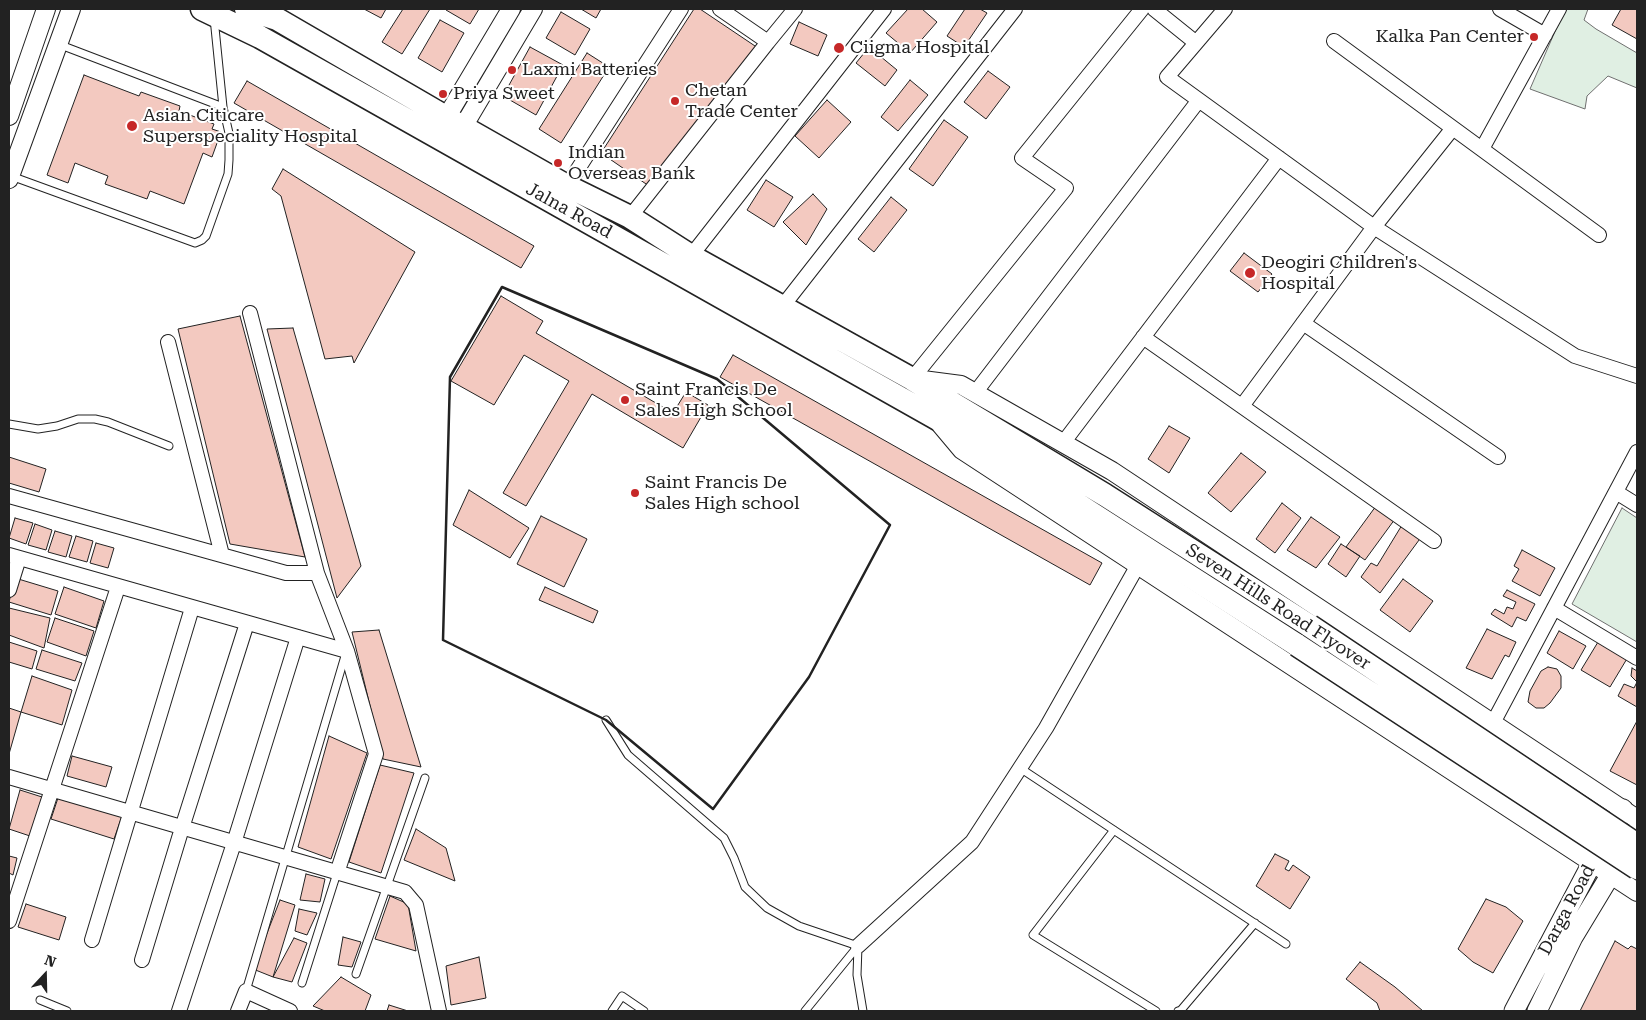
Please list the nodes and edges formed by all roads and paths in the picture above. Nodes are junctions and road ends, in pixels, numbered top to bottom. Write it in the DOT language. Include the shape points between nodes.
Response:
graph roads {
  1 [pos="46,9"];
  2 [pos="71,9"];
  3 [pos="246,9"];
  4 [pos="511,9"];
  5 [pos="532,9"];
  6 [pos="681,9"];
  7 [pos="720,9"];
  8 [pos="795,9"];
  9 [pos="884,9"];
  10 [pos="1015,9"];
  11 [pos="1142,9"];
  12 [pos="1154,9"];
  13 [pos="1225,9"];
  14 [pos="1500,9"];
  15 [pos="1560,9"];
  16 [pos="208,12"];
  17 [pos="1545,35"];
  18 [pos="1334,41"];
  19 [pos="768,42"];
  20 [pos="1195,42"];
  21 [pos="57,44"];
  22 [pos="1199,100"];
  23 [pos="223,108"];
  24 [pos="9,116"];
  25 [pos="455,122"];
  26 [pos="1453,128"];
  27 [pos="1482,149"];
  28 [pos="1279,158"];
  29 [pos="9,177"];
  30 [pos="567,186"];
  31 [pos="630,217"];
  32 [pos="1374,226"];
  33 [pos="1599,235"];
  34 [pos="691,256"];
  35 [pos="782,307"];
  36 [pos="250,313"];
  37 [pos="1303,323"];
  38 [pos="1143,337"];
  39 [pos="168,342"];
  40 [pos="1637,376"];
  41 [pos="912,379"];
  42 [pos="975,393"];
  43 [pos="1242,406"];
  44 [pos="934,417"];
  45 [pos="9,424"];
  46 [pos="1063,443"];
  47 [pos="169,446"];
  48 [pos="1637,452"];
  49 [pos="1498,457"];
  50 [pos="1616,492"];
  51 [pos="9,496"];
  52 [pos="1637,505"];
  53 [pos="1434,541"];
  54 [pos="14,556"];
  55 [pos="222,556"];
  56 [pos="1138,566"];
  57 [pos="316,573"];
  58 [pos="118,586"];
  59 [pos="9,590"];
  60 [pos="192,608"];
  61 [pos="1554,608"];
  62 [pos="247,623"];
  63 [pos="298,637"];
  64 [pos="347,651"];
  65 [pos="1637,658"];
  66 [pos="606,720"];
  67 [pos="1493,723"];
  68 [pos="1020,768"];
  69 [pos="9,777"];
  70 [pos="425,778"];
  71 [pos="53,790"];
  72 [pos="130,813"];
  73 [pos="1630,814"];
  74 [pos="182,828"];
  75 [pos="1114,830"];
  76 [pos="1637,831"];
  77 [pos="234,843"];
  78 [pos="1637,845"];
  79 [pos="287,858"];
  80 [pos="1592,862"];
  81 [pos="1637,868"];
  82 [pos="337,873"];
  83 [pos="1611,875"];
  84 [pos="387,887"];
  85 [pos="1637,892"];
  86 [pos="9,921"];
  87 [pos="1255,923"];
  88 [pos="92,940"];
  89 [pos="1286,944"];
  90 [pos="858,946"];
  91 [pos="142,960"];
  92 [pos="356,974"];
  93 [pos="302,983"];
  94 [pos="246,991"];
  95 [pos="40,1000"];
  96 [pos="66,1011"];
  97 [pos="180,1011"];
  98 [pos="238,1011"];
  99 [pos="290,1011"];
  100 [pos="440,1011"];
  101 [pos="612,1011"];
  102 [pos="644,1011"];
  103 [pos="805,1011"];
  104 [pos="863,1011"];
  105 [pos="1156,1011"];
  106 [pos="1178,1011"];
  107 [pos="1514,1011"];
  108 [pos="1537,1011"];
  1 -- 24 [label="street"];
  2 -- 21 [label="street"];
  3 -- 25 [label="highway, Jalna Road" via="277,19"];
  4 -- 25 [label="street"];
  5 -- 25 [label="street"];
  6 -- 30 [label="street"];
  7 -- 19 [label="street"];
  8 -- 19 [label="street"];
  9 -- 34 [label="street"];
  10 -- 35 [label="street"];
  11 -- 41 [label="street" via="1022,158 1066,188"];
  12 -- 20 [label="street"];
  13 -- 20 [label="street"];
  14 -- 17 [label="street"];
  15 -- 17 [label="street"];
  16 -- 23 [label="lane"];
  16 -- 44 [label="highway, Jalna Road" via="260,37"];
  17 -- 27 [label="street"];
  18 -- 26 [label="street"];
  19 -- 31 [label="street"];
  20 -- 22 [label="street" via="1167,77"];
  21 -- 23 [label="lane"];
  21 -- 29 [label="street"];
  22 -- 28 [label="street"];
  22 -- 42 [label="street"];
  23 -- 29 [label="lane" via="228,133 228,174 206,236 198,242"];
  25 -- 30 [label="highway, Jalna Road"];
  26 -- 27 [label="street"];
  26 -- 32 [label="street"];
  27 -- 33 [label="street"];
  28 -- 32 [label="street"];
  28 -- 38 [label="street"];
  30 -- 31 [label="highway, Jalna Road"];
  31 -- 34 [label="highway, Jalna Road"];
  32 -- 37 [label="street"];
  32 -- 40 [label="street" via="1575,356"];
  34 -- 35 [label="highway, Jalna Road"];
  35 -- 41 [label="highway, Jalna Road"];
  36 -- 57 [label="street"];
  37 -- 43 [label="street"];
  37 -- 49 [label="street"];
  38 -- 43 [label="street"];
  38 -- 46 [label="street"];
  39 -- 55 [label="street"];
  41 -- 42 [label="street" via="962,385"];
  41 -- 78 [label="highway, Seven Hills Road Flyover, bridge" via="1105,495 1302,621"];
  42 -- 46 [label="street"];
  43 -- 53 [label="street"];
  44 -- 56 [label="street" via="962,450"];
  44 -- 81 [label="highway, Seven Hills Road Flyover, bridge" via="1146,547"];
  45 -- 47 [label="lane" via="38,429 78,419 95,419"];
  46 -- 67 [label="street" via="1112,471"];
  48 -- 50 [label="street"];
  50 -- 52 [label="street"];
  50 -- 61 [label="street"];
  51 -- 55 [label="street"];
  54 -- 58 [label="street"];
  54 -- 59 [label="street"];
  55 -- 57 [label="street" via="286,573"];
  56 -- 68 [label="street"];
  56 -- 80 [label="street"];
  57 -- 64 [label="street"];
  58 -- 60 [label="street"];
  58 -- 71 [label="street"];
  60 -- 62 [label="street"];
  60 -- 72 [label="street"];
  61 -- 65 [label="street"];
  61 -- 67 [label="street"];
  62 -- 63 [label="street"];
  62 -- 74 [label="street"];
  63 -- 64 [label="street"];
  63 -- 77 [label="street"];
  64 -- 79 [label="lane"];
  64 -- 82 [label="street" via="376,754"];
  66 -- 90 [label="lane" via="628,755 724,838 746,887 767,908 799,926"];
  67 -- 73 [label="street"];
  68 -- 75 [label="lane"];
  68 -- 90 [label="street" via="972,842"];
  69 -- 71 [label="street"];
  70 -- 84 [label="lane"];
  71 -- 72 [label="street"];
  71 -- 86 [label="street"];
  72 -- 74 [label="street"];
  72 -- 88 [label="street"];
  73 -- 80 [label="main road, Darga Road"];
  74 -- 77 [label="street"];
  74 -- 91 [label="street"];
  75 -- 87 [label="lane"];
  75 -- 105 [label="lane" via="1033,935"];
  76 -- 83 [label="main road, Darga Road"];
  77 -- 79 [label="street"];
  77 -- 97 [label="street"];
  79 -- 82 [label="street"];
  79 -- 94 [label="lane"];
  80 -- 83 [label="street"];
  80 -- 107 [label="main road, Darga Road"];
  82 -- 84 [label="street"];
  82 -- 93 [label="lane"];
  83 -- 85 [label="street"];
  83 -- 108 [label="main road, Darga Road" via="1573,937"];
  84 -- 92 [label="lane"];
  84 -- 100 [label="street" via="405,892 416,905"];
  87 -- 89 [label="lane"];
  87 -- 106 [label="lane"];
  90 -- 103 [label="lane"];
  90 -- 104 [label="lane" via="857,975"];
  94 -- 98 [label="street"];
  94 -- 99 [label="street"];
  95 -- 96 [label="lane"];
  101 -- 102 [label="lane" via="622,996"];
}
